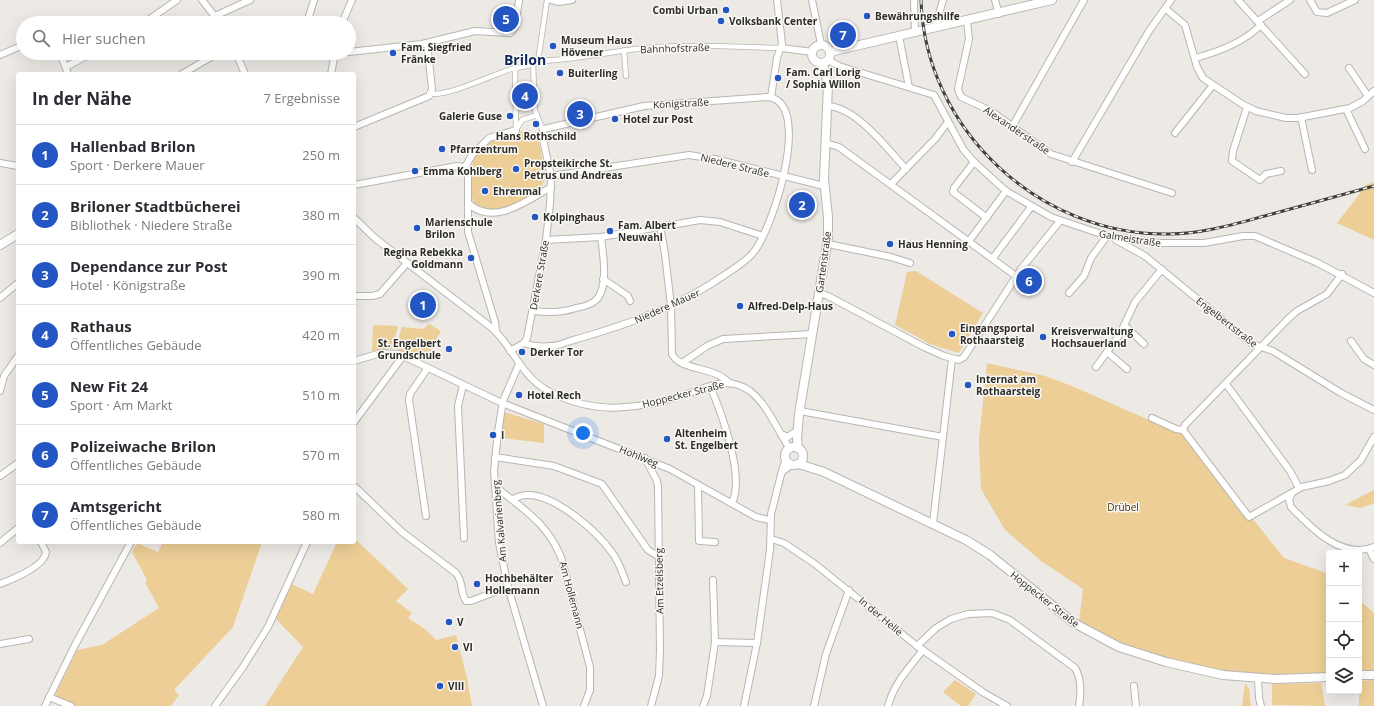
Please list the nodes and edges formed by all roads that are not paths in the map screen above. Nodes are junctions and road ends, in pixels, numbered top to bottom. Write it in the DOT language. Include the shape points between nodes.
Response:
graph roads {
  1 [pos="177,0"];
  2 [pos="202,0"];
  3 [pos="250,0"];
  4 [pos="314,0"];
  5 [pos="352,0"];
  6 [pos="519,0"];
  7 [pos="547,0"];
  8 [pos="551,0"];
  9 [pos="572,0"];
  10 [pos="777,0"];
  11 [pos="812,0"];
  12 [pos="914,0"];
  13 [pos="944,0"];
  14 [pos="995,0"];
  15 [pos="1052,0"];
  16 [pos="1084,0"];
  17 [pos="1238,0"];
  18 [pos="1290,0"];
  19 [pos="1310,0"];
  20 [pos="1355,0"];
  21 [pos="1170,1"];
  22 [pos="1166,9"];
  23 [pos="999,14"];
  24 [pos="154,16"];
  25 [pos="215,16"];
  26 [pos="309,16"];
  27 [pos="345,16"];
  28 [pos="967,21"];
  29 [pos="1259,23"];
  30 [pos="935,28"];
  31 [pos="915,33"];
  32 [pos="899,36"];
  33 [pos="427,43"];
  34 [pos="821,44"];
  35 [pos="16,48"];
  36 [pos="782,48"];
  37 [pos="624,50"];
  38 [pos="356,51"];
  39 [pos="812,52"];
  40 [pos="0,55"];
  41 [pos="827,58"];
  42 [pos="1195,58"];
  43 [pos="63,60"];
  44 [pos="79,60"];
  45 [pos="206,60"];
  46 [pos="239,60"];
  47 [pos="333,60"];
  48 [pos="538,61"];
  49 [pos="533,64"];
  50 [pos="66,67"];
  51 [pos="515,68"];
  52 [pos="1349,68"];
  53 [pos="67,72"];
  54 [pos="185,72"];
  55 [pos="244,72"];
  56 [pos="330,72"];
  57 [pos="1305,74"];
  58 [pos="626,76"];
  59 [pos="1213,85"];
  60 [pos="909,87"];
  61 [pos="1374,91"];
  62 [pos="431,94"];
  63 [pos="1368,96"];
  64 [pos="771,97"];
  65 [pos="828,106"];
  66 [pos="1247,107"];
  67 [pos="1346,109"];
  68 [pos="537,115"];
  69 [pos="1301,118"];
  70 [pos="948,122"];
  71 [pos="356,126"];
  72 [pos="1012,127"];
  73 [pos="516,130"];
  74 [pos="543,131"];
  75 [pos="1175,133"];
  76 [pos="826,143"];
  77 [pos="1364,149"];
  78 [pos="974,162"];
  79 [pos="1072,162"];
  80 [pos="0,164"];
  81 [pos="16,166"];
  82 [pos="465,167"];
  83 [pos="906,169"];
  84 [pos="1312,170"];
  85 [pos="1280,171"];
  86 [pos="551,176"];
  87 [pos="783,177"];
  88 [pos="891,184"];
  89 [pos="356,185"];
  90 [pos="824,186"];
  91 [pos="551,187"];
  92 [pos="1006,190"];
  93 [pos="1172,193"];
  94 [pos="468,203"];
  95 [pos="1031,207"];
  96 [pos="987,218"];
  97 [pos="356,220"];
  98 [pos="1060,221"];
  99 [pos="660,226"];
  100 [pos="16,235"];
  101 [pos="763,236"];
  102 [pos="1107,236"];
  103 [pos="601,237"];
  104 [pos="546,240"];
  105 [pos="969,241"];
  106 [pos="828,244"];
  107 [pos="0,245"];
  108 [pos="993,258"];
  109 [pos="407,263"];
  110 [pos="910,263"];
  111 [pos="1162,269"];
  112 [pos="1342,274"];
  113 [pos="1016,276"];
  114 [pos="603,279"];
  115 [pos="16,285"];
  116 [pos="819,293"];
  117 [pos="1070,293"];
  118 [pos="1374,293"];
  119 [pos="356,296"];
  120 [pos="0,298"];
  121 [pos="630,301"];
  122 [pos="670,306"];
  123 [pos="533,311"];
  124 [pos="1125,326"];
  125 [pos="496,331"];
  126 [pos="812,334"];
  127 [pos="1350,341"];
  128 [pos="524,343"];
  129 [pos="1144,344"];
  130 [pos="1260,348"];
  131 [pos="510,351"];
  132 [pos="1107,352"];
  133 [pos="403,356"];
  134 [pos="16,359"];
  135 [pos="952,359"];
  136 [pos="356,360"];
  137 [pos="682,363"];
  138 [pos="519,364"];
  139 [pos="1374,365"];
  140 [pos="1096,367"];
  141 [pos="427,369"];
  142 [pos="1127,369"];
  143 [pos="729,383"];
  144 [pos="1226,384"];
  145 [pos="463,385"];
  146 [pos="710,386"];
  147 [pos="0,391"];
  148 [pos="502,403"];
  149 [pos="1374,410"];
  150 [pos="799,412"];
  151 [pos="1152,418"];
  152 [pos="356,419"];
  153 [pos="1184,430"];
  154 [pos="793,433"];
  155 [pos="780,434"];
  156 [pos="943,437"];
  157 [pos="1374,437"];
  158 [pos="793,448"];
  159 [pos="804,456"];
  160 [pos="495,457"];
  161 [pos="645,458"];
  162 [pos="792,463"];
  163 [pos="16,464"];
  164 [pos="824,472"];
  165 [pos="0,475"];
  166 [pos="698,485"];
  167 [pos="495,486"];
  168 [pos="356,488"];
  169 [pos="1299,488"];
  170 [pos="1292,494"];
  171 [pos="512,499"];
  172 [pos="732,503"];
  173 [pos="426,516"];
  174 [pos="770,520"];
  175 [pos="933,523"];
  176 [pos="16,530"];
  177 [pos="464,538"];
  178 [pos="771,539"];
  179 [pos="715,542"];
  180 [pos="0,543"];
  181 [pos="42,544"];
  182 [pos="131,544"];
  183 [pos="306,544"];
  184 [pos="1371,548"];
  185 [pos="658,556"];
  186 [pos="1374,559"];
  187 [pos="713,580"];
  188 [pos="626,582"];
  189 [pos="0,584"];
  190 [pos="508,587"];
  191 [pos="849,590"];
  192 [pos="29,639"];
  193 [pos="715,642"];
  194 [pos="757,643"];
  195 [pos="0,644"];
  196 [pos="917,646"];
  197 [pos="923,650"];
  198 [pos="1374,675"];
  199 [pos="1362,676"];
  200 [pos="1326,677"];
  201 [pos="1258,679"];
  202 [pos="1134,686"];
  203 [pos="49,697"];
  204 [pos="45,706"];
  205 [pos="71,706"];
  206 [pos="215,706"];
  207 [pos="543,706"];
  208 [pos="584,706"];
  209 [pos="651,706"];
  210 [pos="703,706"];
  211 [pos="744,706"];
  212 [pos="814,706"];
  213 [pos="888,706"];
  214 [pos="1007,706"];
  215 [pos="1079,706"];
  216 [pos="1136,706"];
  217 [pos="1262,706"];
  1 -- 24 [label="street"];
  2 -- 25 [label="street"];
  3 -- 25 [label="street"];
  4 -- 26 [label="street"];
  5 -- 27 [label="street"];
  6 -- 33 [label="street" via="513,31 472,31"];
  7 -- 48 [label="street"];
  8 -- 9 [label="street"];
  10 -- 36 [label="street"];
  11 -- 34 [label="street"];
  12 -- 31 [label="street"];
  13 -- 30 [label="street"];
  14 -- 23 [label="street"];
  15 -- 23 [label="street"];
  16 -- 72 [label="street"];
  17 -- 29 [label="street"];
  18 -- 29 [label="street"];
  19 -- 20 [label="street" via="1317,12 1322,13"];
  21 -- 22 [label="street"];
  22 -- 42 [label="street" via="1185,25"];
  22 -- 79 [label="street" via="1149,31"];
  23 -- 28 [label="street"];
  28 -- 30 [label="street"];
  28 -- 72 [label="street, Alexanderstraße" via="969,39 958,93"];
  29 -- 42 [label="street" via="1249,35 1222,49"];
  29 -- 57 [label="street"];
  30 -- 31 [label="street"];
  31 -- 32 [label="street"];
  32 -- 41 [label="street"];
  32 -- 60 [label="street"];
  33 -- 38 [label="street"];
  33 -- 62 [label="street"];
  34 -- 39 [label="street"];
  34 -- 41 [label="street" via="828,47"];
  35 -- 40 [label="street"];
  36 -- 37 [label="street, Bahnhofstraße" via="671,46"];
  36 -- 39 [label="street, Bahnhofstraße"];
  36 -- 64 [label="street" via="776,61"];
  37 -- 48 [label="street, Bahnhofstraße"];
  37 -- 58 [label="street"];
  39 -- 41 [label="street" via="816,61"];
  41 -- 60 [label="street, Galmeistraße" via="835,65"];
  41 -- 65 [label="street, Gartenstraße"];
  42 -- 59 [label="street" via="1201,75"];
  43 -- 50 [label="street"];
  44 -- 50 [label="street"];
  45 -- 54 [label="street"];
  46 -- 55 [label="street"];
  47 -- 56 [label="street"];
  48 -- 49 [label="street"];
  49 -- 51 [label="street"];
  49 -- 68 [label="street, Derkere Straße"];
  50 -- 53 [label="street"];
  51 -- 62 [label="street" via="445,92"];
  51 -- 73 [label="street"];
  52 -- 63 [label="street"];
  59 -- 66 [label="street"];
  59 -- 75 [label="street"];
  60 -- 70 [label="street, Galmeistraße" via="934,95"];
  61 -- 63 [label="street"];
  62 -- 71 [label="street" via="423,100"];
  63 -- 67 [label="street"];
  64 -- 74 [label="street, Königstraße" via="644,106"];
  64 -- 87 [label="street, Niedere Mauer" via="781,104 788,118 788,153"];
  65 -- 76 [label="street, Gartenstraße"];
  65 -- 83 [label="street" via="861,122"];
  66 -- 69 [label="street" via="1261,113"];
  66 -- 85 [label="street" via="1232,161 1260,180 1266,174"];
  67 -- 69 [label="street"];
  67 -- 77 [label="street"];
  68 -- 73 [label="street" via="522,120"];
  68 -- 74 [label="street, Derkere Straße"];
  69 -- 84 [label="street"];
  70 -- 78 [label="street, Galmeistraße"];
  70 -- 83 [label="street"];
  72 -- 79 [label="street, Alexanderstraße" via="1046,152"];
  73 -- 82 [label="street" via="489,138 472,155"];
  74 -- 86 [label="street, Derkere Straße"];
  76 -- 88 [label="street" via="836,145"];
  76 -- 90 [label="street, Gartenstraße"];
  78 -- 92 [label="street, Galmeistraße"];
  78 -- 96 [label="street" via="953,192"];
  79 -- 93 [label="street, Alexanderstraße"];
  80 -- 81 [label="street"];
  82 -- 89 [label="street" via="457,166"];
  82 -- 94 [label="street" via="468,173"];
  83 -- 88 [label="street"];
  86 -- 87 [label="street, Niedere Straße" via="682,155 703,157"];
  86 -- 91 [label="street, Derkere Straße"];
  87 -- 90 [label="street, Niedere Straße"];
  87 -- 101 [label="street, Niedere Mauer"];
  88 -- 105 [label="street"];
  90 -- 106 [label="street, Gartenstraße"];
  91 -- 94 [label="street" via="496,213 478,211"];
  91 -- 104 [label="street, Derkere Straße"];
  92 -- 95 [label="street, Galmeistraße"];
  92 -- 96 [label="street"];
  94 -- 125 [label="street" via="467,223 471,243"];
  95 -- 98 [label="street, Galmeistraße"];
  95 -- 108 [label="street"];
  96 -- 105 [label="street"];
  97 -- 109 [label="street"];
  98 -- 102 [label="street, Galmeistraße"];
  98 -- 113 [label="street"];
  99 -- 101 [label="street" via="711,220"];
  99 -- 103 [label="street"];
  99 -- 122 [label="street"];
  100 -- 107 [label="street"];
  101 -- 122 [label="street, Niedere Mauer" via="752,254 708,287"];
  102 -- 111 [label="street, Engelbertstraße" via="1132,248"];
  102 -- 112 [label="street, Galmeistraße" via="1183,244 1255,236"];
  102 -- 117 [label="street" via="1092,256 1084,276"];
  103 -- 104 [label="street"];
  103 -- 114 [label="street"];
  104 -- 123 [label="street, Derkere Straße"];
  105 -- 108 [label="street"];
  106 -- 110 [label="street"];
  106 -- 116 [label="street, Gartenstraße"];
  108 -- 113 [label="street"];
  109 -- 119 [label="street" via="380,294"];
  109 -- 125 [label="street"];
  111 -- 124 [label="street" via="1135,302"];
  111 -- 130 [label="street, Engelbertstraße"];
  112 -- 118 [label="street, Galmeistraße"];
  112 -- 130 [label="street" via="1327,294 1297,311"];
  113 -- 135 [label="street" via="961,359"];
  114 -- 121 [label="street" via="628,296"];
  114 -- 123 [label="street" via="598,297 591,303 562,312"];
  115 -- 120 [label="street"];
  116 -- 126 [label="street, Gartenstraße"];
  116 -- 135 [label="street"];
  122 -- 128 [label="street, Niedere Mauer" via="620,326 557,345 544,347"];
  122 -- 137 [label="street" via="671,351 674,358"];
  123 -- 128 [label="street, Derkere Straße"];
  124 -- 129 [label="street"];
  124 -- 132 [label="street"];
  125 -- 131 [label="street, Hoppecker Straße"];
  126 -- 137 [label="street" via="723,339 707,346"];
  126 -- 150 [label="street, Gartenstraße"];
  127 -- 139 [label="street" via="1364,359"];
  128 -- 131 [label="street"];
  130 -- 144 [label="street"];
  130 -- 149 [label="street, Engelbertstraße" via="1273,351"];
  131 -- 138 [label="street, Hoppecker Straße"];
  132 -- 140 [label="street"];
  132 -- 142 [label="street"];
  133 -- 136 [label="street, Hohlweg" via="386,352"];
  133 -- 141 [label="street, Hohlweg"];
  133 -- 152 [label="street"];
  134 -- 147 [label="street" via="4,376"];
  135 -- 156 [label="street"];
  137 -- 143 [label="street" via="718,374"];
  138 -- 146 [label="street, Hoppecker Straße" via="528,376 542,387 588,406 605,408 653,403"];
  138 -- 148 [label="street, Am Kalvarienberg"];
  141 -- 145 [label="street, Hohlweg"];
  141 -- 173 [label="street" via="410,394 409,400"];
  143 -- 146 [label="street, Hoppecker Straße"];
  143 -- 155 [label="street, Hoppecker Straße" via="742,386 755,395"];
  144 -- 153 [label="street" via="1185,425"];
  144 -- 169 [label="street" via="1290,471"];
  145 -- 148 [label="street, Hohlweg"];
  145 -- 177 [label="street" via="458,406"];
  146 -- 172 [label="street" via="735,468 736,490"];
  148 -- 160 [label="street, Am Kalvarienberg"];
  148 -- 161 [label="street, Hohlweg"];
  150 -- 154 [label="street, Gartenstraße"];
  150 -- 156 [label="street"];
  150 -- 158 [label="street, Gartenstraße" via="797,439"];
  151 -- 153 [label="street"];
  153 -- 170 [label="street" via="1248,517"];
  154 -- 155 [label="street" via="788,437"];
  154 -- 158 [label="street, Gartenstraße"];
  155 -- 158 [label="street, Hoppecker Straße"];
  156 -- 175 [label="street"];
  157 -- 169 [label="street" via="1361,460 1344,475"];
  158 -- 159 [label="street, Hoppecker Straße" via="802,451"];
  158 -- 162 [label="street" via="786,452"];
  159 -- 162 [label="street" via="802,460"];
  159 -- 164 [label="street, Hoppecker Straße"];
  160 -- 167 [label="street, Am Kalvarienberg"];
  160 -- 185 [label="street" via="554,466 602,484 648,550"];
  161 -- 166 [label="street, Hohlweg"];
  161 -- 185 [label="street, Am Etzelsberg" via="658,483"];
  162 -- 164 [label="street, Hoppecker Straße"];
  162 -- 174 [label="street" via="781,474"];
  163 -- 165 [label="street"];
  164 -- 175 [label="street, Hoppecker Straße"];
  166 -- 172 [label="street, Hohlweg"];
  166 -- 179 [label="street" via="699,541"];
  167 -- 171 [label="street, Am Hollemann"];
  167 -- 190 [label="street, Am Kalvarienberg" via="499,548"];
  168 -- 190 [label="street" via="402,532 456,573 462,581 466,601"];
  169 -- 170 [label="street"];
  170 -- 184 [label="street" via="1289,500 1291,506 1328,539 1352,550"];
  171 -- 188 [label="street" via="529,495 552,502 572,514 593,531 611,551"];
  171 -- 208 [label="street, Am Hollemann" via="543,525 554,540 563,561 590,667 590,690"];
  172 -- 174 [label="street, Hohlweg" via="756,517"];
  174 -- 178 [label="street"];
  175 -- 201 [label="street, Hoppecker Straße" via="990,555 1068,619 1107,642 1177,665 1223,675"];
  176 -- 180 [label="street"];
  178 -- 191 [label="street, In der Helle" via="784,543"];
  178 -- 194 [label="street"];
  181 -- 189 [label="street" via="46,552 43,561"];
  182 -- 203 [label="street"];
  183 -- 206 [label="street" via="268,627"];
  184 -- 186 [label="street"];
  185 -- 209 [label="street, Am Etzelsberg" via="659,676"];
  187 -- 193 [label="street"];
  190 -- 207 [label="street, Am Kalvarienberg"];
  191 -- 196 [label="street, In der Helle"];
  191 -- 212 [label="street" via="826,654"];
  192 -- 195 [label="street"];
  193 -- 194 [label="street"];
  193 -- 210 [label="street" via="707,696"];
  194 -- 211 [label="street"];
  196 -- 197 [label="street, In der Helle"];
  196 -- 215 [label="street" via="939,625 954,617 981,612 1000,615 1075,668 1079,675"];
  197 -- 213 [label="street" via="898,682"];
  197 -- 214 [label="street, In der Helle"];
  198 -- 199 [label="street"];
  200 -- 201 [label="street, Hoppecker Straße"];
  201 -- 217 [label="street" via="1258,695"];
  202 -- 216 [label="street"];
  203 -- 204 [label="street"];
  203 -- 205 [label="street"];
}
